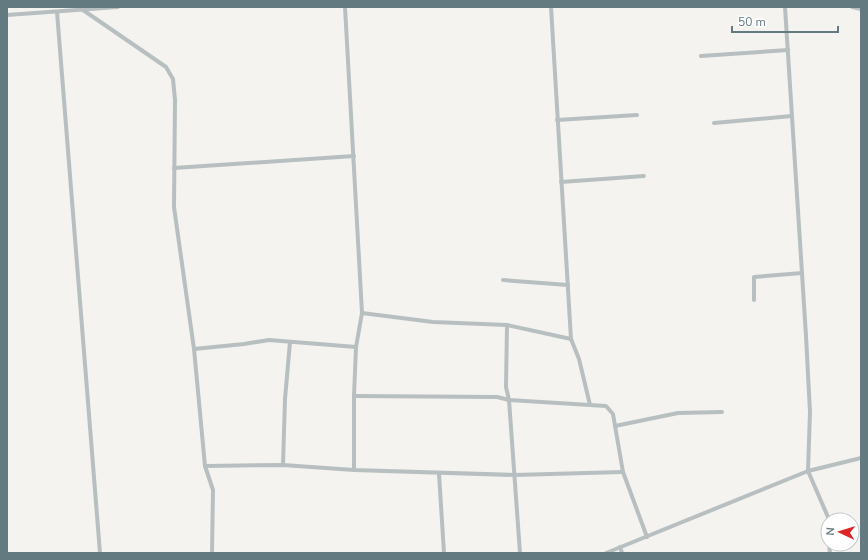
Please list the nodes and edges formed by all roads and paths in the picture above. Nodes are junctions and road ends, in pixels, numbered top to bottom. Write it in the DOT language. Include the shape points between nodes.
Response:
graph roads {
  1 [pos="118,7"];
  2 [pos="345,7"];
  3 [pos="551,7"];
  4 [pos="785,7"];
  5 [pos="852,7"];
  6 [pos="861,9"];
  7 [pos="83,10"];
  8 [pos="57,12"];
  9 [pos="7,15"];
  10 [pos="788,50"];
  11 [pos="701,56"];
  12 [pos="637,115"];
  13 [pos="792,116"];
  14 [pos="557,120"];
  15 [pos="714,123"];
  16 [pos="354,156"];
  17 [pos="174,168"];
  18 [pos="644,176"];
  19 [pos="561,182"];
  20 [pos="802,273"];
  21 [pos="503,280"];
  22 [pos="568,285"];
  23 [pos="754,300"];
  24 [pos="362,313"];
  25 [pos="507,325"];
  26 [pos="572,339"];
  27 [pos="290,342"];
  28 [pos="194,348"];
  29 [pos="356,348"];
  30 [pos="354,396"];
  31 [pos="509,400"];
  32 [pos="590,405"];
  33 [pos="722,412"];
  34 [pos="615,426"];
  35 [pos="861,458"];
  36 [pos="206,466"];
  37 [pos="284,466"];
  38 [pos="354,470"];
  39 [pos="808,471"];
  40 [pos="623,472"];
  41 [pos="439,474"];
  42 [pos="514,476"];
  43 [pos="826,512"];
  44 [pos="647,537"];
  45 [pos="620,547"];
  46 [pos="100,553"];
  47 [pos="212,553"];
  48 [pos="444,553"];
  49 [pos="520,553"];
  50 [pos="606,553"];
  51 [pos="622,553"];
  1 -- 7 [label="street"];
  2 -- 16 [label="street"];
  3 -- 14 [label="street"];
  4 -- 10 [label="street"];
  5 -- 6 [label="street"];
  7 -- 8 [label="street"];
  7 -- 17 [label="street" via="166,67 173,79"];
  8 -- 9 [label="street"];
  8 -- 46 [label="street"];
  10 -- 11 [label="street"];
  10 -- 13 [label="street"];
  12 -- 14 [label="street"];
  13 -- 15 [label="street"];
  13 -- 20 [label="street"];
  14 -- 19 [label="street"];
  16 -- 17 [label="street"];
  16 -- 24 [label="street"];
  17 -- 28 [label="street" via="174,207"];
  18 -- 19 [label="street"];
  19 -- 22 [label="street"];
  20 -- 23 [label="street" via="754,277"];
  20 -- 39 [label="street" via="810,412"];
  21 -- 22 [label="street"];
  22 -- 26 [label="street"];
  24 -- 25 [label="street" via="433,322"];
  24 -- 29 [label="street"];
  25 -- 26 [label="street"];
  25 -- 31 [label="street" via="506,387"];
  26 -- 32 [label="street"];
  27 -- 28 [label="street" via="269,340"];
  27 -- 29 [label="street"];
  27 -- 37 [label="street" via="285,399"];
  28 -- 36 [label="street"];
  29 -- 30 [label="street"];
  30 -- 31 [label="street" via="497,397"];
  30 -- 38 [label="street"];
  31 -- 32 [label="street"];
  31 -- 42 [label="street"];
  32 -- 34 [label="street" via="606,406 613,414"];
  33 -- 34 [label="street" via="678,412"];
  34 -- 40 [label="street"];
  35 -- 39 [label="street"];
  36 -- 37 [label="street"];
  36 -- 47 [label="street" via="213,490"];
  37 -- 38 [label="street"];
  38 -- 41 [label="street"];
  39 -- 43 [label="street"];
  39 -- 44 [label="street"];
  40 -- 42 [label="street"];
  40 -- 44 [label="street"];
  41 -- 42 [label="street"];
  41 -- 48 [label="street"];
  42 -- 49 [label="street"];
  44 -- 45 [label="street"];
  45 -- 50 [label="street"];
  45 -- 51 [label="street"];
}
